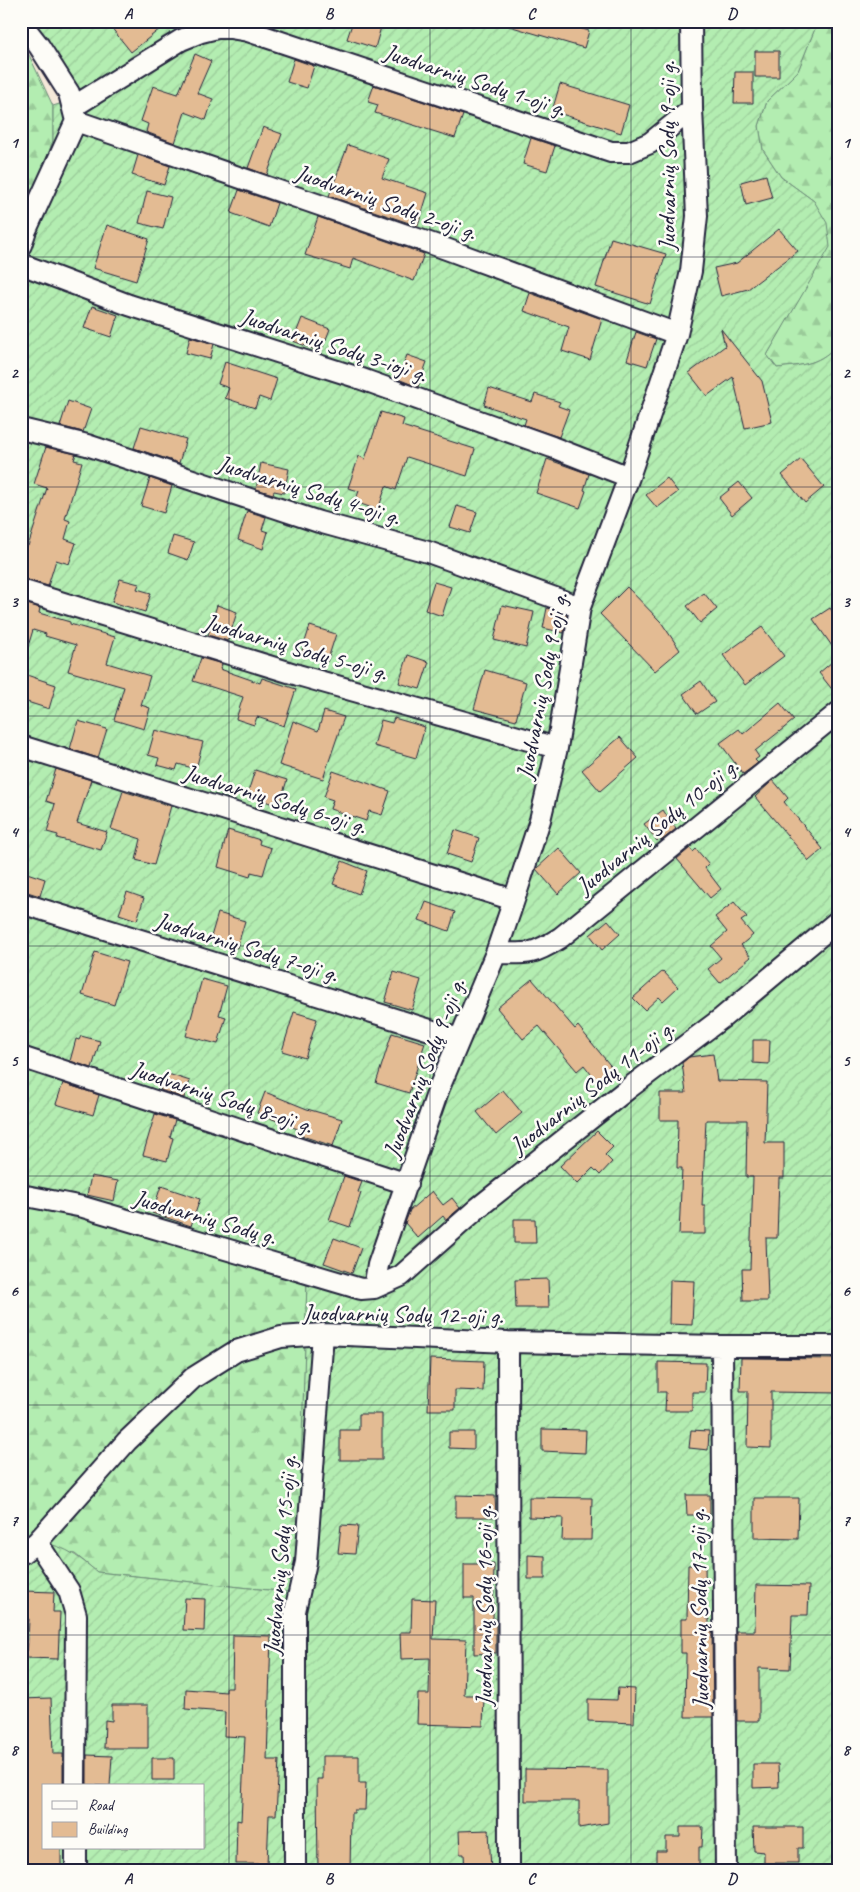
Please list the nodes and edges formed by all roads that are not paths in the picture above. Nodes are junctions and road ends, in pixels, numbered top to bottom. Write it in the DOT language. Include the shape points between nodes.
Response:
graph roads {
  1 [pos="691,21"];
  2 [pos="21,23"];
  3 [pos="692,109"];
  4 [pos="75,114"];
  5 [pos="21,245"];
  6 [pos="21,264"];
  7 [pos="677,334"];
  8 [pos="21,429"];
  9 [pos="629,477"];
  10 [pos="21,590"];
  11 [pos="580,607"];
  12 [pos="839,712"];
  13 [pos="21,746"];
  14 [pos="557,748"];
  15 [pos="514,900"];
  16 [pos="21,903"];
  17 [pos="839,920"];
  18 [pos="496,953"];
  19 [pos="459,1039"];
  20 [pos="21,1057"];
  21 [pos="407,1184"];
  22 [pos="21,1195"];
  23 [pos="374,1288"];
  24 [pos="323,1334"];
  25 [pos="508,1342"];
  26 [pos="722,1346"];
  27 [pos="839,1346"];
  28 [pos="29,1548"];
  29 [pos="75,1784"];
  30 [pos="76,1850"];
  31 [pos="76,1871"];
  32 [pos="294,1871"];
  33 [pos="509,1871"];
  34 [pos="726,1871"];
  1 -- 3 [label="street, Juodvarnių Sodų 9-oji g."];
  2 -- 4 [label="street" via="69,93"];
  3 -- 4 [label="street, Juodvarnių Sodų 1-oji g." via="650,143 629,152 611,152 248,31 217,28 181,40"];
  3 -- 7 [label="street, Juodvarnių Sodų 9-oji g." via="697,216 691,271"];
  4 -- 5 [label="street"];
  4 -- 7 [label="street, Juodvarnių Sodų 2-oji g."];
  6 -- 9 [label="street, Juodvarnių Sodų 3-ioji g." via="130,305 365,381"];
  7 -- 9 [label="street, Juodvarnių Sodų 9-oji g."];
  8 -- 11 [label="street, Juodvarnių Sodų 4-oji g." via="86,445 319,522 428,552"];
  9 -- 11 [label="street, Juodvarnių Sodų 9-oji g."];
  10 -- 14 [label="street, Juodvarnių Sodų 5-oji g." via="298,675"];
  11 -- 14 [label="street, Juodvarnių Sodų 9-oji g."];
  12 -- 18 [label="street, Juodvarnių Sodų 10-oji g." via="560,938 540,950 525,954"];
  13 -- 15 [label="street, Juodvarnių Sodų 6-oji g."];
  14 -- 15 [label="street, Juodvarnių Sodų 9-oji g." via="540,820"];
  15 -- 18 [label="street, Juodvarnių Sodų 9-oji g."];
  16 -- 19 [label="street, Juodvarnių Sodų 7-oji g."];
  17 -- 23 [label="street, Juodvarnių Sodų 11-oji g." via="722,1018 479,1207 400,1276"];
  18 -- 19 [label="street, Juodvarnių Sodų 9-oji g."];
  19 -- 21 [label="street, Juodvarnių Sodų 9-oji g."];
  20 -- 21 [label="street, Juodvarnių Sodų 8-oji g."];
  21 -- 23 [label="street, Juodvarnių Sodų 9-oji g." via="378,1265"];
  22 -- 23 [label="street, Juodvarnių Sodų g." via="83,1207 361,1289"];
  24 -- 25 [label="street, Juodvarnių Sodų 12-oji g."];
  24 -- 28 [label="street, Juodvarnių Sodų 12-oji g." via="281,1337 236,1351 193,1378 128,1441"];
  24 -- 32 [label="street, Juodvarnių Sodų 15-oji g." via="306,1562 295,1611"];
  25 -- 26 [label="street, Juodvarnių Sodų 12-oji g."];
  25 -- 33 [label="street, Juodvarnių Sodų 16-oji g."];
  26 -- 27 [label="street, Juodvarnių Sodų 12-oji g."];
  26 -- 34 [label="street, Juodvarnių Sodų 17-oji g."];
  28 -- 29 [label="street" via="69,1591 76,1615"];
  30 -- 31 [label="street"];
}
